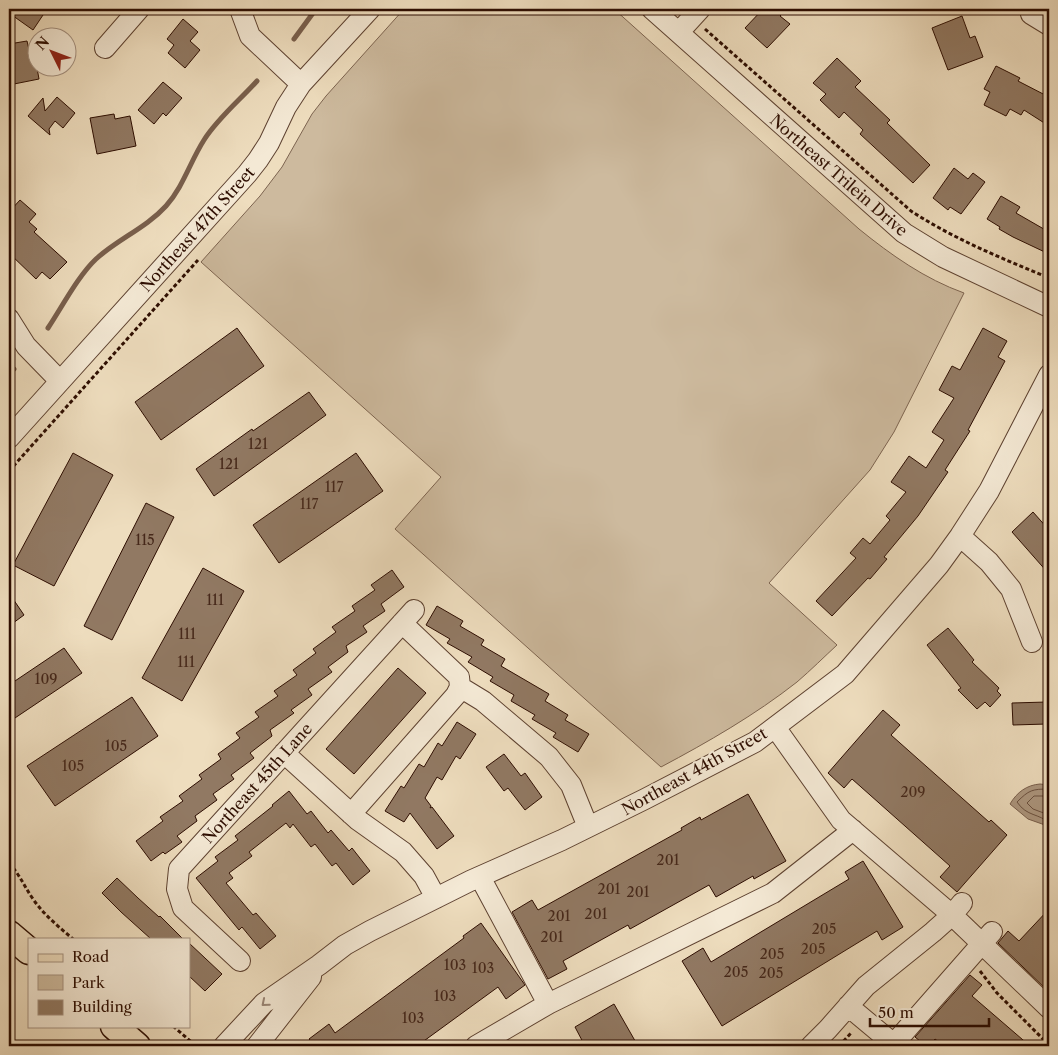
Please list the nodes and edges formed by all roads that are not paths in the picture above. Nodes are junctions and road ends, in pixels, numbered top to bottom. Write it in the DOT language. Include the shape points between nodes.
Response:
graph roads {
  1 [pos="139,9"];
  2 [pos="240,9"];
  3 [pos="370,9"];
  4 [pos="652,9"];
  5 [pos="1031,14"];
  6 [pos="690,19"];
  7 [pos="1049,25"];
  8 [pos="105,48"];
  9 [pos="301,84"];
  10 [pos="1049,307"];
  11 [pos="9,319"];
  12 [pos="1049,375"];
  13 [pos="60,381"];
  14 [pos="9,438"];
  15 [pos="960,536"];
  16 [pos="1032,642"];
  17 [pos="460,687"];
  18 [pos="775,727"];
  19 [pos="284,753"];
  20 [pos="351,814"];
  21 [pos="588,827"];
  22 [pos="853,830"];
  23 [pos="480,877"];
  24 [pos="436,898"];
  25 [pos="957,909"];
  26 [pos="9,934"];
  27 [pos="981,944"];
  28 [pos="28,951"];
  29 [pos="240,961"];
  30 [pos="319,965"];
  31 [pos="548,1004"];
  32 [pos="848,1006"];
  33 [pos="1049,1008"];
  34 [pos="116,1028"];
  35 [pos="137,1046"];
  36 [pos="224,1046"];
  37 [pos="256,1046"];
  38 [pos="476,1046"];
  39 [pos="811,1046"];
  40 [pos="894,1046"];
  1 -- 8 [label="street"];
  2 -- 9 [label="street" via="250,36"];
  3 -- 9 [label="street, Northeast 47th Street"];
  4 -- 6 [label="street, Northeast Trilein Drive"];
  5 -- 7 [label="street"];
  6 -- 10 [label="street, Northeast Trilein Drive" via="904,233 943,257"];
  9 -- 13 [label="street, Northeast 47th Street" via="258,160"];
  11 -- 13 [label="street" via="26,346"];
  12 -- 15 [label="street, Northeast 44th Street" via="989,491"];
  13 -- 14 [label="street, Northeast 47th Street"];
  15 -- 16 [label="street" via="989,562 1011,589"];
  15 -- 18 [label="street, Northeast 44th Street" via="845,674"];
  17 -- 19 [label="street, Northeast 45th Lane" via="459,677 408,617"];
  17 -- 20 [label="street"];
  17 -- 21 [label="street" via="483,701 549,757 570,785"];
  18 -- 21 [label="street, Northeast 44th Street" via="755,742"];
  18 -- 22 [label="street" via="842,820"];
  19 -- 20 [label="street"];
  19 -- 29 [label="street, Northeast 45th Lane" via="179,869 177,889 183,908"];
  20 -- 24 [label="street" via="403,852 424,876"];
  21 -- 23 [label="street, Northeast 44th Street"];
  22 -- 25 [label="street"];
  22 -- 31 [label="street" via="772,893"];
  23 -- 24 [label="street, Northeast 44th Street"];
  23 -- 31 [label="street"];
  24 -- 30 [label="street, Northeast 44th Street" via="370,931"];
  25 -- 27 [label="street"];
  25 -- 32 [label="street" via="866,986"];
  26 -- 28 [label="main road"];
  27 -- 33 [label="street"];
  27 -- 40 [label="street"];
  30 -- 36 [label="street, Northeast 44th Street, one-way" via="264,1003"];
  30 -- 37 [label="street, Northeast 44th Street"];
  31 -- 38 [label="street"];
  32 -- 39 [label="street"];
  32 -- 40 [label="street"];
  34 -- 35 [label="main road"];
}
